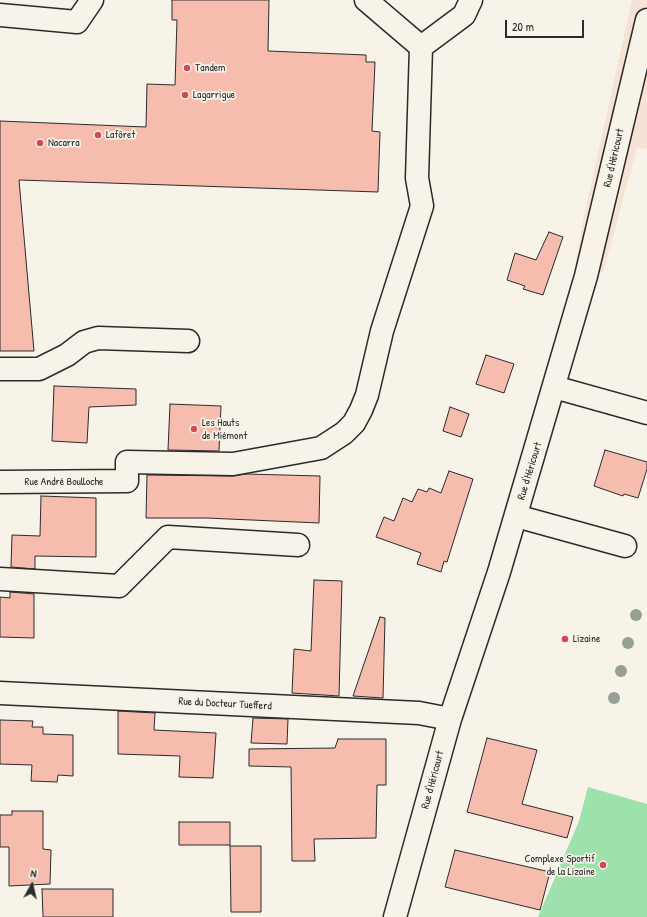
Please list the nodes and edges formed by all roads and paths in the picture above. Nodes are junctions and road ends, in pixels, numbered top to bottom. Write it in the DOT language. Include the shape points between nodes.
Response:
graph roads {
  1 [pos="92,0"];
  2 [pos="366,0"];
  3 [pos="472,0"];
  4 [pos="35,9"];
  5 [pos="0,15"];
  6 [pos="647,20"];
  7 [pos="421,47"];
  8 [pos="188,341"];
  9 [pos="0,369"];
  10 [pos="554,387"];
  11 [pos="647,413"];
  12 [pos="0,482"];
  13 [pos="516,516"];
  14 [pos="298,545"];
  15 [pos="625,546"];
  16 [pos="0,579"];
  17 [pos="0,693"];
  18 [pos="450,719"];
  19 [pos="395,917"];
  1 -- 4 [label="street" via="77,22"];
  2 -- 7 [label="street"];
  3 -- 7 [label="street" via="464,15"];
  4 -- 5 [label="street"];
  6 -- 10 [label="street, Rue d'Héricourt" via="586,276"];
  7 -- 12 [label="street, Rue André Boulloche" via="417,178 422,206 382,331 367,395 354,423 321,448 234,464 127,462 127,481"];
  8 -- 9 [label="street" via="98,338 84,342 67,355 39,369"];
  10 -- 11 [label="street"];
  10 -- 13 [label="street, Rue d'Héricourt"];
  13 -- 15 [label="street"];
  13 -- 18 [label="street, Rue d'Héricourt"];
  14 -- 16 [label="street" via="168,536 119,586"];
  17 -- 18 [label="street, Rue du Docteur Tuefferd" via="419,713"];
  18 -- 19 [label="street, Rue d'Héricourt"];
}
